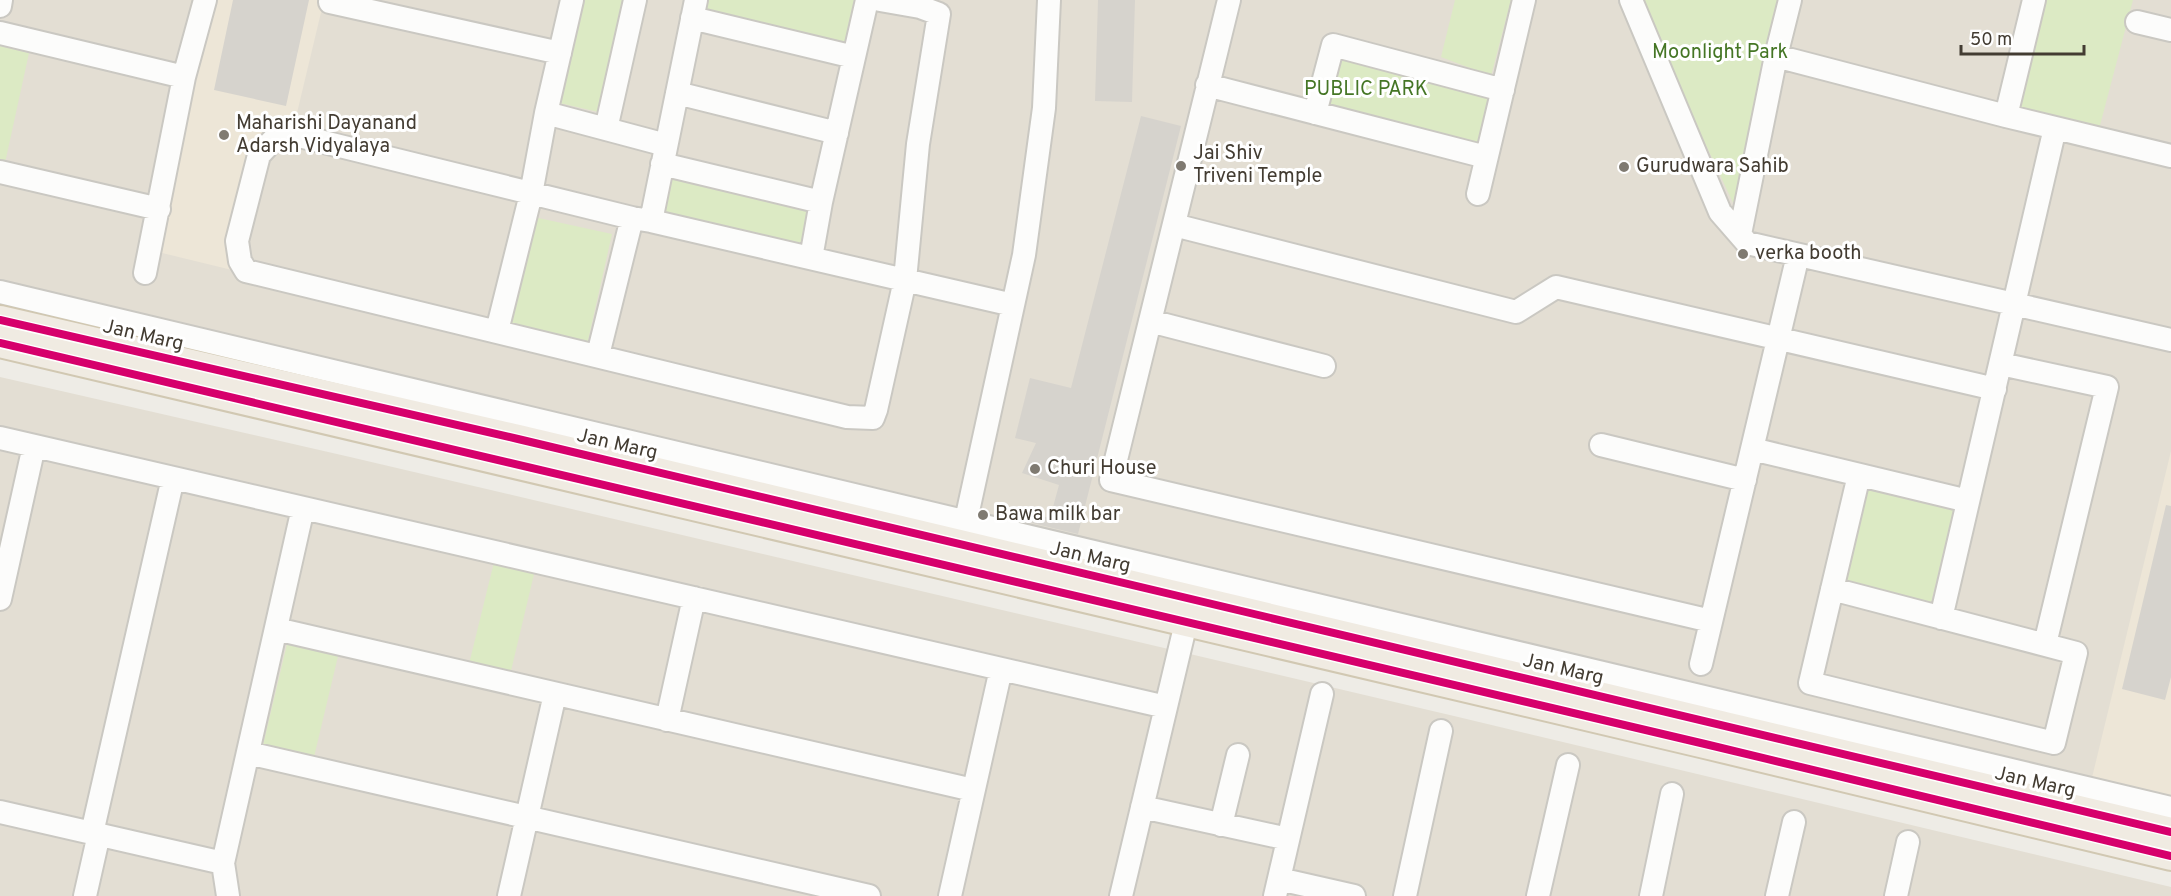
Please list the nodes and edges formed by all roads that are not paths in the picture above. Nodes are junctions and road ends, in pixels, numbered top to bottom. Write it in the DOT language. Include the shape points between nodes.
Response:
graph roads {
  1 [pos="1,0"];
  2 [pos="205,0"];
  3 [pos="572,0"];
  4 [pos="635,0"];
  5 [pos="867,0"];
  6 [pos="880,0"];
  7 [pos="1049,0"];
  8 [pos="1229,0"];
  9 [pos="1524,0"];
  10 [pos="1631,0"];
  11 [pos="1790,0"];
  12 [pos="2034,0"];
  13 [pos="330,2"];
  14 [pos="921,4"];
  15 [pos="0,6"];
  16 [pos="694,9"];
  17 [pos="2137,22"];
  18 [pos="2171,30"];
  19 [pos="0,33"];
  20 [pos="560,53"];
  21 [pos="1776,56"];
  22 [pos="854,57"];
  23 [pos="184,77"];
  24 [pos="1207,86"];
  25 [pos="1503,90"];
  26 [pos="677,93"];
  27 [pos="546,113"];
  28 [pos="1316,113"];
  29 [pos="2006,116"];
  30 [pos="2055,128"];
  31 [pos="606,129"];
  32 [pos="837,132"];
  33 [pos="664,154"];
  34 [pos="2171,156"];
  35 [pos="1486,157"];
  36 [pos="0,172"];
  37 [pos="531,194"];
  38 [pos="1478,194"];
  39 [pos="821,202"];
  40 [pos="159,209"];
  41 [pos="641,220"];
  42 [pos="1174,225"];
  43 [pos="1740,234"];
  44 [pos="1798,255"];
  45 [pos="811,258"];
  46 [pos="145,273"];
  47 [pos="904,280"];
  48 [pos="0,292"];
  49 [pos="2015,304"];
  50 [pos="1013,305"];
  51 [pos="0,320"];
  52 [pos="1150,321"];
  53 [pos="497,331"];
  54 [pos="1778,340"];
  55 [pos="2171,340"];
  56 [pos="0,343"];
  57 [pos="598,355"];
  58 [pos="2001,363"];
  59 [pos="1324,366"];
  60 [pos="1995,389"];
  61 [pos="0,438"];
  62 [pos="1601,445"];
  63 [pos="34,446"];
  64 [pos="1752,449"];
  65 [pos="1859,475"];
  66 [pos="173,478"];
  67 [pos="1744,480"];
  68 [pos="1968,501"];
  69 [pos="303,508"];
  70 [pos="960,544"];
  71 [pos="3,568"];
  72 [pos="1832,589"];
  73 [pos="0,598"];
  74 [pos="694,598"];
  75 [pos="1189,611"];
  76 [pos="1941,618"];
  77 [pos="1712,621"];
  78 [pos="276,629"];
  79 [pos="2044,644"];
  80 [pos="1701,664"];
  81 [pos="1001,669"];
  82 [pos="555,694"];
  83 [pos="1322,694"];
  84 [pos="1166,707"];
  85 [pos="667,720"];
  86 [pos="1441,731"];
  87 [pos="248,753"];
  88 [pos="1238,755"];
  89 [pos="1568,765"];
  90 [pos="973,790"];
  91 [pos="1671,794"];
  92 [pos="1142,807"];
  93 [pos="2171,808"];
  94 [pos="0,812"];
  95 [pos="527,817"];
  96 [pos="1794,822"];
  97 [pos="1221,825"];
  98 [pos="2171,832"];
  99 [pos="96,834"];
  100 [pos="1288,839"];
  101 [pos="1908,842"];
  102 [pos="2171,856"];
  103 [pos="223,863"];
  104 [pos="1277,888"];
  105 [pos="85,896"];
  106 [pos="229,896"];
  107 [pos="509,896"];
  108 [pos="869,896"];
  109 [pos="950,896"];
  110 [pos="1121,896"];
  111 [pos="1354,896"];
  112 [pos="1405,896"];
  113 [pos="1538,896"];
  114 [pos="1651,896"];
  115 [pos="1777,896"];
  116 [pos="1896,896"];
  1 -- 15 [label="street"];
  2 -- 23 [label="street"];
  3 -- 20 [label="street"];
  4 -- 31 [label="street"];
  5 -- 22 [label="street"];
  6 -- 14 [label="street"];
  7 -- 50 [label="street" via="1044,108 1024,255"];
  8 -- 24 [label="street"];
  9 -- 25 [label="street"];
  10 -- 43 [label="street" via="1720,212"];
  11 -- 21 [label="street"];
  12 -- 29 [label="street"];
  13 -- 20 [label="street"];
  14 -- 47 [label="street" via="939,14 918,144"];
  16 -- 22 [label="street"];
  16 -- 26 [label="street"];
  17 -- 18 [label="street"];
  19 -- 23 [label="street"];
  20 -- 27 [label="street"];
  21 -- 29 [label="street"];
  21 -- 43 [label="street"];
  22 -- 32 [label="street"];
  23 -- 40 [label="street"];
  24 -- 28 [label="street"];
  24 -- 42 [label="street"];
  25 -- 28 [label="street" via="1333,45"];
  25 -- 35 [label="street"];
  26 -- 32 [label="street"];
  26 -- 33 [label="street"];
  27 -- 31 [label="street"];
  27 -- 37 [label="street"];
  28 -- 35 [label="street"];
  29 -- 30 [label="street"];
  30 -- 34 [label="street"];
  30 -- 49 [label="street"];
  31 -- 33 [label="street"];
  32 -- 39 [label="street"];
  33 -- 39 [label="street"];
  33 -- 41 [label="street"];
  35 -- 38 [label="street"];
  36 -- 40 [label="street"];
  37 -- 41 [label="street"];
  37 -- 53 [label="street"];
  37 -- 53 [label="street" via="295,135 274,140 260,154 237,241 246,271"];
  39 -- 45 [label="street"];
  40 -- 46 [label="street"];
  41 -- 45 [label="street"];
  41 -- 57 [label="street"];
  42 -- 52 [label="street"];
  42 -- 54 [label="street" via="1516,312 1556,287"];
  43 -- 44 [label="street" via="1747,243"];
  44 -- 49 [label="street"];
  44 -- 54 [label="street"];
  45 -- 47 [label="street"];
  47 -- 50 [label="street"];
  47 -- 57 [label="street" via="873,418 847,417"];
  48 -- 70 [label="street"];
  49 -- 55 [label="street"];
  49 -- 58 [label="street"];
  50 -- 70 [label="street"];
  51 -- 70 [label="main road, Jan Marg"];
  52 -- 59 [label="street"];
  52 -- 77 [label="street" via="1111,480"];
  53 -- 57 [label="street"];
  54 -- 60 [label="street"];
  54 -- 64 [label="street"];
  56 -- 70 [label="main road, Jan Marg"];
  58 -- 60 [label="street"];
  58 -- 79 [label="street" via="2107,387"];
  60 -- 68 [label="street"];
  61 -- 63 [label="street"];
  62 -- 67 [label="street"];
  63 -- 66 [label="street"];
  63 -- 71 [label="street"];
  64 -- 65 [label="street"];
  64 -- 67 [label="street"];
  65 -- 68 [label="street"];
  65 -- 72 [label="street"];
  66 -- 69 [label="street"];
  66 -- 99 [label="street"];
  67 -- 77 [label="street"];
  68 -- 76 [label="street"];
  69 -- 74 [label="street"];
  69 -- 78 [label="street"];
  70 -- 75 [label="main road, Jan Marg"];
  70 -- 93 [label="street"];
  71 -- 73 [label="street"];
  72 -- 76 [label="street"];
  72 -- 79 [label="street" via="1810,683 2054,743 2076,653"];
  74 -- 81 [label="street"];
  74 -- 85 [label="street"];
  75 -- 84 [label="street"];
  75 -- 98 [label="main road, Jan Marg"];
  75 -- 102 [label="main road, Jan Marg"];
  76 -- 79 [label="street"];
  77 -- 80 [label="street"];
  78 -- 82 [label="street"];
  78 -- 87 [label="street"];
  81 -- 84 [label="street"];
  81 -- 90 [label="street"];
  82 -- 85 [label="street"];
  82 -- 95 [label="street"];
  83 -- 100 [label="street"];
  84 -- 92 [label="street"];
  85 -- 90 [label="street"];
  86 -- 112 [label="street"];
  87 -- 95 [label="street"];
  87 -- 103 [label="street"];
  88 -- 97 [label="street"];
  89 -- 113 [label="street"];
  90 -- 109 [label="street"];
  91 -- 114 [label="street"];
  92 -- 97 [label="street"];
  92 -- 110 [label="street"];
  94 -- 99 [label="street"];
  95 -- 107 [label="street"];
  95 -- 108 [label="street"];
  96 -- 115 [label="street"];
  97 -- 100 [label="street"];
  99 -- 103 [label="street"];
  99 -- 105 [label="street"];
  100 -- 104 [label="street"];
  101 -- 116 [label="street"];
  103 -- 106 [label="street"];
  104 -- 111 [label="street"];
}
